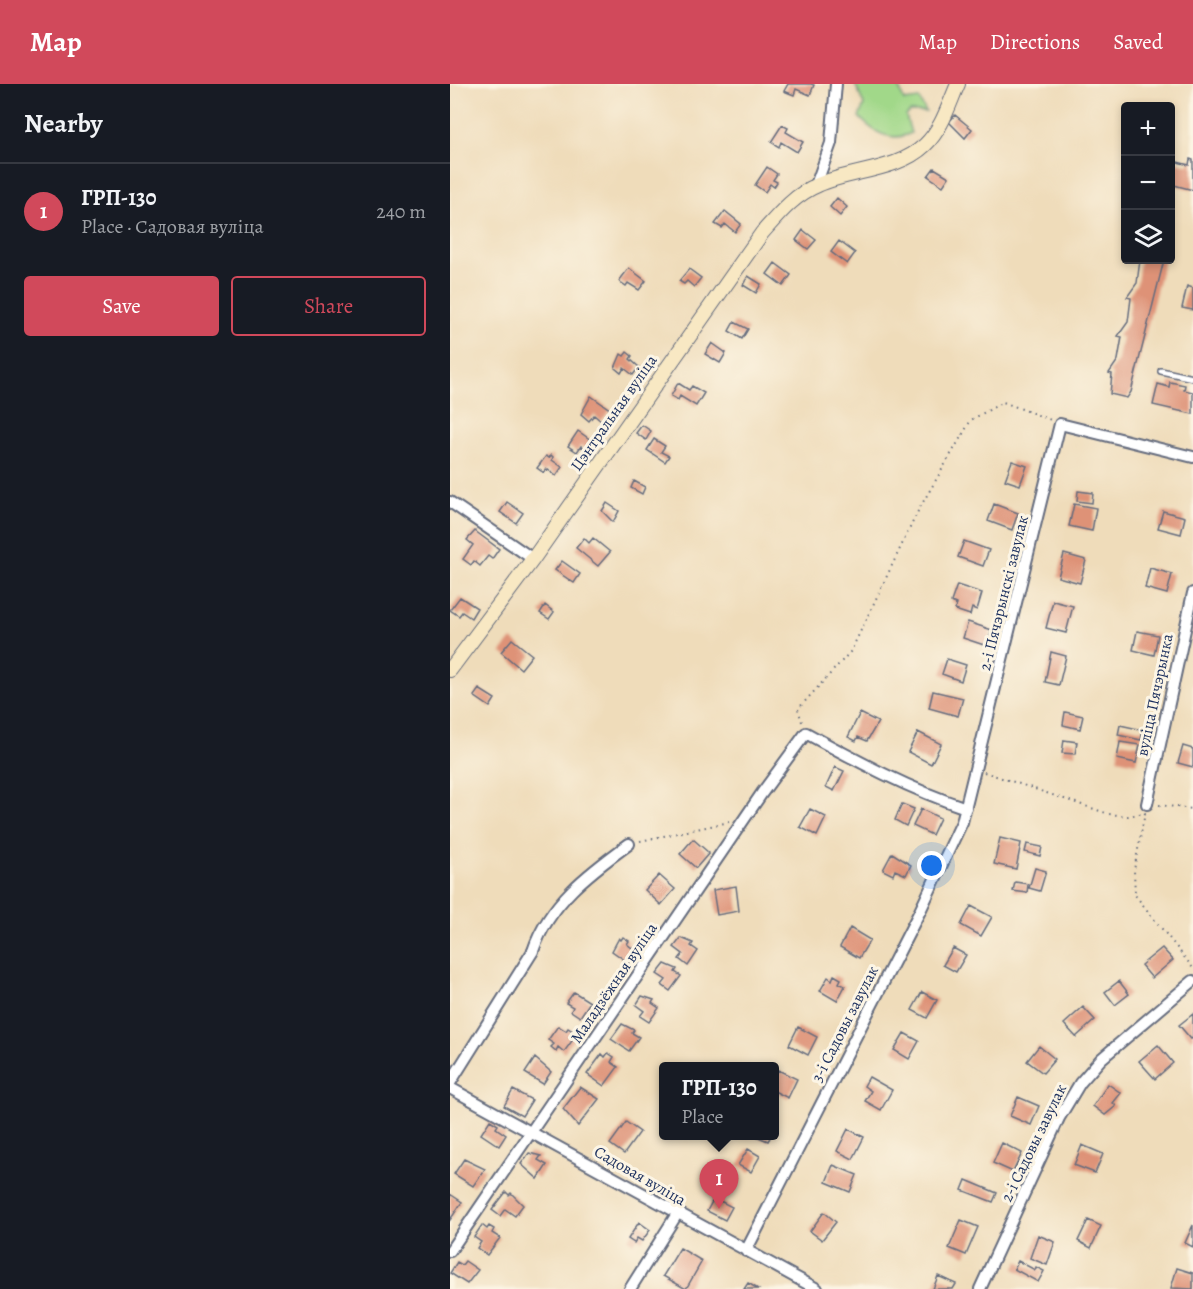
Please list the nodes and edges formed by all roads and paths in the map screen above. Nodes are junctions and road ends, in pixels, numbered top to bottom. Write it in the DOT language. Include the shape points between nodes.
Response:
graph roads {
  1 [pos="836,84"];
  2 [pos="958,84"];
  3 [pos="816,185"];
  4 [pos="1161,372"];
  5 [pos="1193,378"];
  6 [pos="1060,424"];
  7 [pos="1193,457"];
  8 [pos="450,502"];
  9 [pos="533,559"];
  10 [pos="1193,593"];
  11 [pos="450,670"];
  12 [pos="806,733"];
  13 [pos="976,769"];
  14 [pos="966,808"];
  15 [pos="1146,808"];
  16 [pos="1193,809"];
  17 [pos="745,818"];
  18 [pos="629,844"];
  19 [pos="1193,968"];
  20 [pos="1193,981"];
  21 [pos="450,1083"];
  22 [pos="450,1088"];
  23 [pos="531,1131"];
  24 [pos="677,1214"];
  25 [pos="450,1251"];
  26 [pos="746,1251"];
  27 [pos="630,1289"];
  28 [pos="817,1289"];
  29 [pos="980,1289"];
  1 -- 3 [label="street" via="831,143"];
  2 -- 3 [label="street, Цэнтральная вуліца" via="936,131 925,145 912,154"];
  3 -- 9 [label="street, Цэнтральная вуліца" via="781,212 742,258"];
  4 -- 5 [label="lane"];
  6 -- 7 [label="street"];
  6 -- 12 [label="path" via="1003,402 971,420 919,509 851,651 798,709"];
  6 -- 13 [label="street, 2-і Пячэрынскі завулак"];
  8 -- 9 [label="street"];
  9 -- 11 [label="street, Цэнтральная вуліца"];
  10 -- 15 [label="street, вуліца Пячэрынка"];
  12 -- 14 [label="street" via="882,775"];
  12 -- 17 [label="street, Маладзёжная вуліца"];
  13 -- 14 [label="street, 2-і Пячэрынскі завулак"];
  13 -- 15 [label="path" via="1109,814 1128,816"];
  14 -- 26 [label="street, 3-і Садовы завулак" via="920,911"];
  15 -- 16 [label="path"];
  15 -- 19 [label="path" via="1134,870 1135,895"];
  17 -- 18 [label="path"];
  17 -- 23 [label="street, Маладзёжная вуліца"];
  18 -- 21 [label="street" via="551,912 533,951"];
  20 -- 29 [label="street, 2-і Садовы завулак" via="1101,1059 1080,1083 1059,1118"];
  22 -- 23 [label="street, Садовая вуліца"];
  23 -- 24 [label="street, Садовая вуліца"];
  23 -- 25 [label="street, Маладзёжная вуліца"];
  24 -- 26 [label="street, Садовая вуліца"];
  24 -- 27 [label="street"];
  26 -- 28 [label="street, Садовая вуліца"];
}
